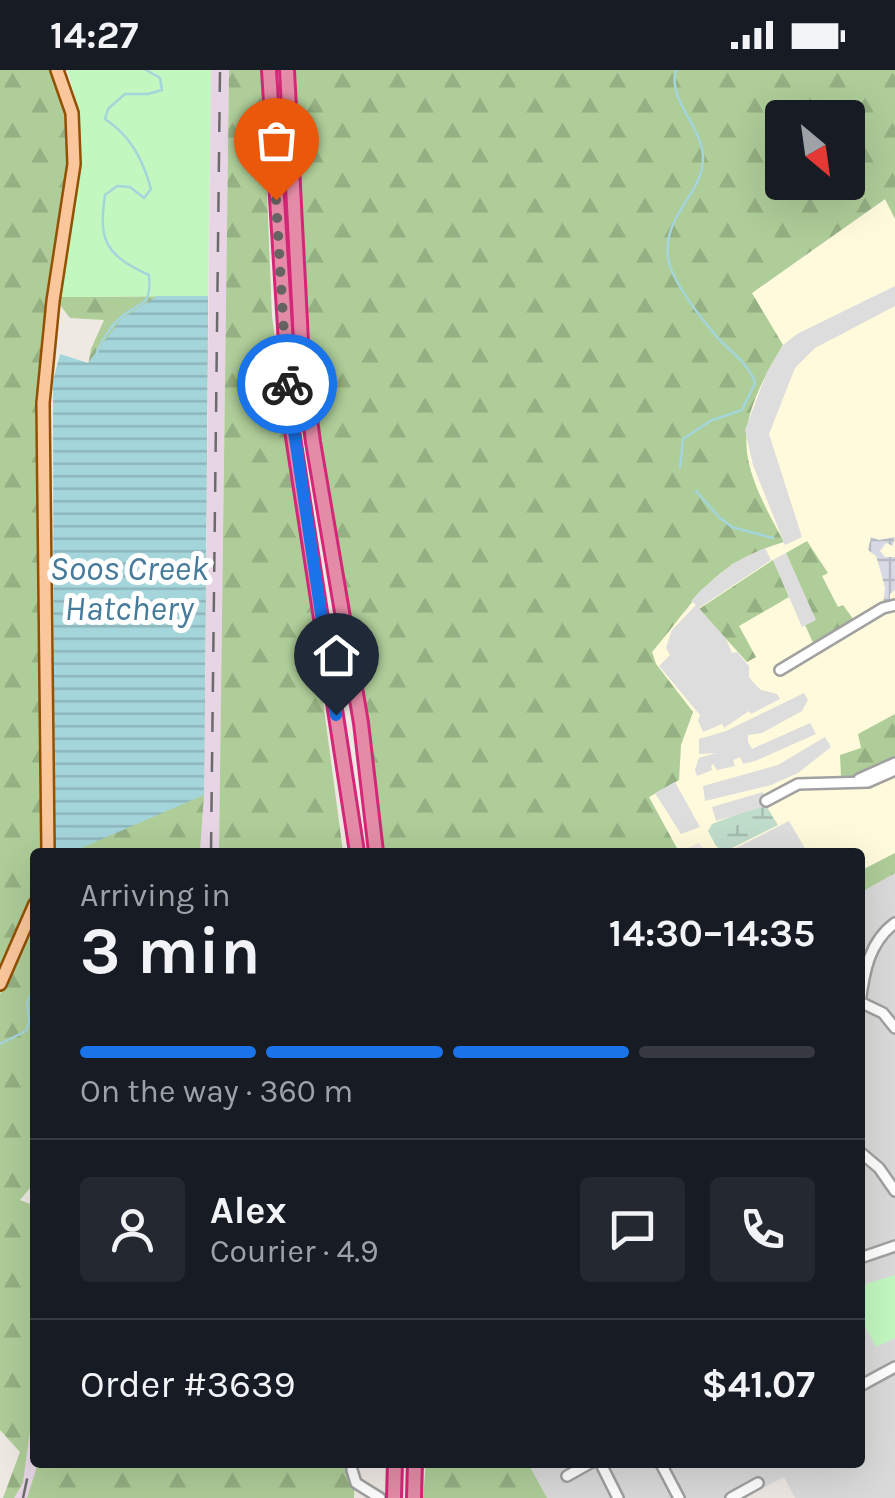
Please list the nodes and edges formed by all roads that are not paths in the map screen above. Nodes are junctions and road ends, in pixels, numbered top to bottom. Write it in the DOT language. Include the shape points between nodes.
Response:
graph roads {
  1 [pos="57,70"];
  2 [pos="270,70"];
  3 [pos="287,70"];
  4 [pos="895,605"];
  5 [pos="780,670"];
  6 [pos="895,762"];
  7 [pos="895,770"];
  8 [pos="852,782"];
  9 [pos="766,800"];
  10 [pos="48,848"];
  11 [pos="356,848"];
  12 [pos="376,848"];
  13 [pos="30,915"];
  14 [pos="895,922"];
  15 [pos="865,979"];
  16 [pos="0,984"];
  17 [pos="865,1004"];
  18 [pos="895,1028"];
  19 [pos="865,1156"];
  20 [pos="895,1191"];
  21 [pos="895,1246"];
  22 [pos="865,1256"];
  23 [pos="895,1368"];
  24 [pos="865,1380"];
  25 [pos="396,1468"];
  26 [pos="415,1468"];
  27 [pos="581,1468"];
  28 [pos="603,1468"];
  29 [pos="663,1468"];
  30 [pos="352,1470"];
  31 [pos="567,1476"];
  32 [pos="758,1484"];
  33 [pos="376,1495"];
  34 [pos="394,1498"];
  35 [pos="414,1498"];
  36 [pos="618,1498"];
  37 [pos="679,1498"];
  38 [pos="730,1498"];
  1 -- 10 [label="main road" via="72,113 74,164 44,403"];
  2 -- 11 [label="highway" via="290,424"];
  3 -- 12 [label="highway" via="302,360"];
  4 -- 5 [label="street"];
  6 -- 8 [label="street"];
  7 -- 8 [label="street"];
  8 -- 9 [label="street" via="798,784"];
  13 -- 16 [label="main road"];
  14 -- 15 [label="street" via="878,940"];
  17 -- 18 [label="street"];
  19 -- 20 [label="street"];
  21 -- 22 [label="street"];
  23 -- 24 [label="street"];
  25 -- 34 [label="highway"];
  26 -- 35 [label="highway"];
  27 -- 31 [label="street"];
  28 -- 36 [label="street"];
  29 -- 37 [label="street"];
  30 -- 33 [label="street" via="356,1483"];
  32 -- 38 [label="street"];
}
